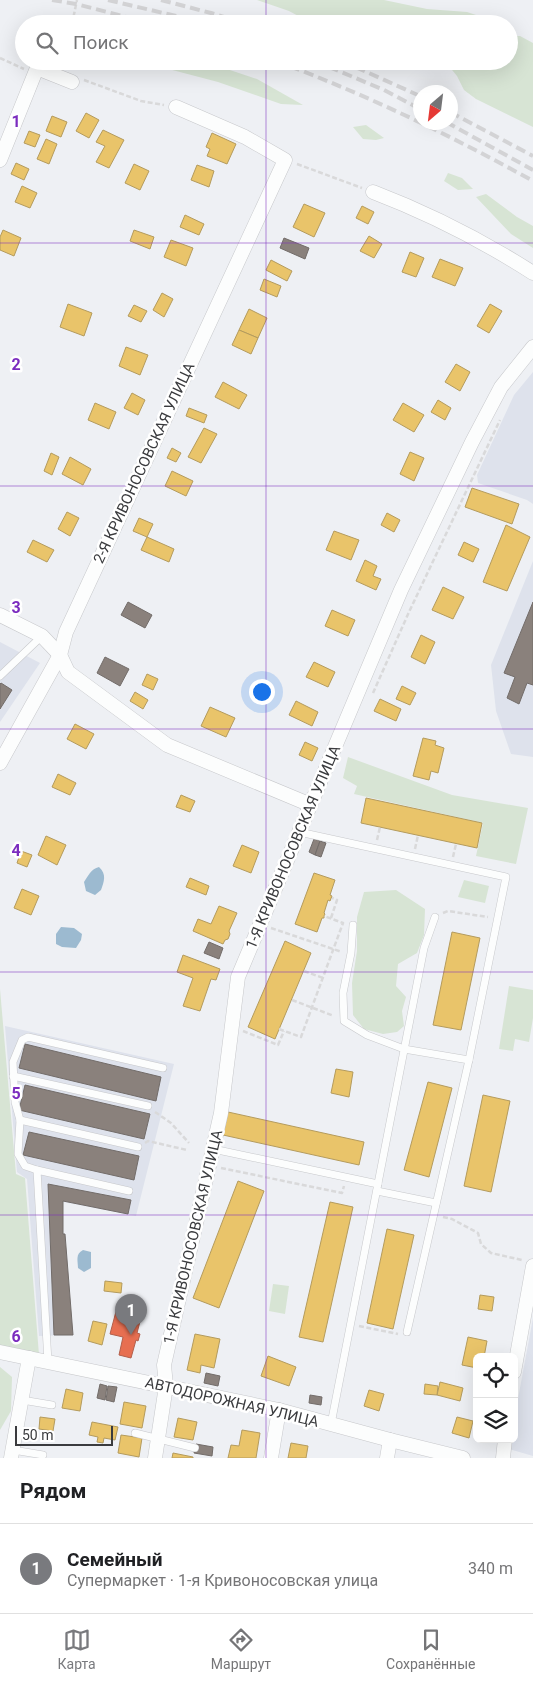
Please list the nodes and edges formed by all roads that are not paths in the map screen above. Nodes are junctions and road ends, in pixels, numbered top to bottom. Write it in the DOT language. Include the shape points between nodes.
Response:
graph roads {
  1 [pos="36,70"];
  2 [pos="42,70"];
  3 [pos="72,82"];
  4 [pos="176,107"];
  5 [pos="0,160"];
  6 [pos="372,192"];
  7 [pos="533,273"];
  8 [pos="533,347"];
  9 [pos="0,615"];
  10 [pos="42,636"];
  11 [pos="60,654"];
  12 [pos="0,676"];
  13 [pos="0,763"];
  14 [pos="311,805"];
  15 [pos="299,832"];
  16 [pos="435,917"];
  17 [pos="353,925"];
  18 [pos="404,1048"];
  19 [pos="469,1060"];
  20 [pos="163,1068"];
  21 [pos="13,1076"];
  22 [pos="148,1106"];
  23 [pos="20,1120"];
  24 [pos="138,1146"];
  25 [pos="212,1149"];
  26 [pos="37,1170"];
  27 [pos="377,1188"];
  28 [pos="129,1191"];
  29 [pos="436,1203"];
  30 [pos="529,1263"];
  31 [pos="407,1332"];
  32 [pos="0,1352"];
  33 [pos="517,1353"];
  34 [pos="29,1358"];
  35 [pos="48,1362"];
  36 [pos="166,1386"];
  37 [pos="22,1400"];
  38 [pos="52,1406"];
  39 [pos="279,1410"];
  40 [pos="331,1424"];
  41 [pos="135,1433"];
  42 [pos="158,1438"];
  43 [pos="390,1440"];
  44 [pos="505,1443"];
  45 [pos="195,1448"];
  46 [pos="12,1454"];
  47 [pos="43,1455"];
  48 [pos="443,1456"];
  49 [pos="155,1458"];
  50 [pos="271,1458"];
  51 [pos="387,1458"];
  52 [pos="463,1458"];
  53 [pos="503,1458"];
  1 -- 5 [label="street"];
  2 -- 3 [label="street"];
  4 -- 11 [label="street, 2-Я КРИВОНОСОВСКАЯ УЛИЦА" via="245,136 285,160 66,632"];
  6 -- 7 [label="street" via="501,253"];
  8 -- 14 [label="street, 1-Я КРИВОНОСОВСКАЯ УЛИЦА" via="501,387 468,451 401,590"];
  9 -- 10 [label="street"];
  10 -- 11 [label="street"];
  10 -- 12 [label="lane"];
  11 -- 13 [label="street, 2-Я КРИВОНОСОВСКАЯ УЛИЦА"];
  11 -- 14 [label="street" via="68,672 167,745"];
  14 -- 15 [label="street, 1-Я КРИВОНОСОВСКАЯ УЛИЦА"];
  15 -- 19 [label="lane" via="506,877"];
  15 -- 25 [label="street, 1-Я КРИВОНОСОВСКАЯ УЛИЦА" via="238,977 221,1113"];
  16 -- 18 [label="lane" via="424,948"];
  17 -- 18 [label="lane" via="352,953 344,993 344,1021 367,1036"];
  18 -- 19 [label="lane"];
  18 -- 27 [label="lane"];
  19 -- 29 [label="lane"];
  20 -- 21 [label="lane" via="28,1037 22,1040 13,1062"];
  21 -- 22 [label="lane"];
  21 -- 23 [label="lane"];
  23 -- 24 [label="lane"];
  23 -- 26 [label="lane" via="18,1154 25,1166"];
  25 -- 27 [label="lane" via="346,1177"];
  25 -- 36 [label="street, 1-Я КРИВОНОСОВСКАЯ УЛИЦА" via="164,1365"];
  26 -- 28 [label="lane"];
  26 -- 35 [label="lane"];
  27 -- 29 [label="lane"];
  27 -- 40 [label="lane"];
  29 -- 31 [label="lane"];
  30 -- 33 [label="street"];
  32 -- 34 [label="street, АВТОДОРОЖНАЯ УЛИЦА"];
  34 -- 35 [label="street, АВТОДОРОЖНАЯ УЛИЦА"];
  34 -- 37 [label="street"];
  35 -- 36 [label="street, АВТОДОРОЖНАЯ УЛИЦА"];
  36 -- 39 [label="street, АВТОДОРОЖНАЯ УЛИЦА"];
  36 -- 42 [label="street, 1-Я КРИВОНОСОВСКАЯ УЛИЦА"];
  37 -- 38 [label="lane"];
  37 -- 46 [label="street"];
  39 -- 40 [label="street, АВТОДОРОЖНАЯ УЛИЦА"];
  39 -- 50 [label="street"];
  40 -- 43 [label="street, АВТОДОРОЖНАЯ УЛИЦА"];
  41 -- 42 [label="lane"];
  42 -- 45 [label="lane"];
  42 -- 49 [label="street, 1-Я КРИВОНОСОВСКАЯ УЛИЦА"];
  43 -- 48 [label="street, АВТОДОРОЖНАЯ УЛИЦА"];
  43 -- 51 [label="street"];
  44 -- 53 [label="street"];
  46 -- 47 [label="lane"];
  48 -- 52 [label="street, АВТОДОРОЖНАЯ УЛИЦА"];
}
